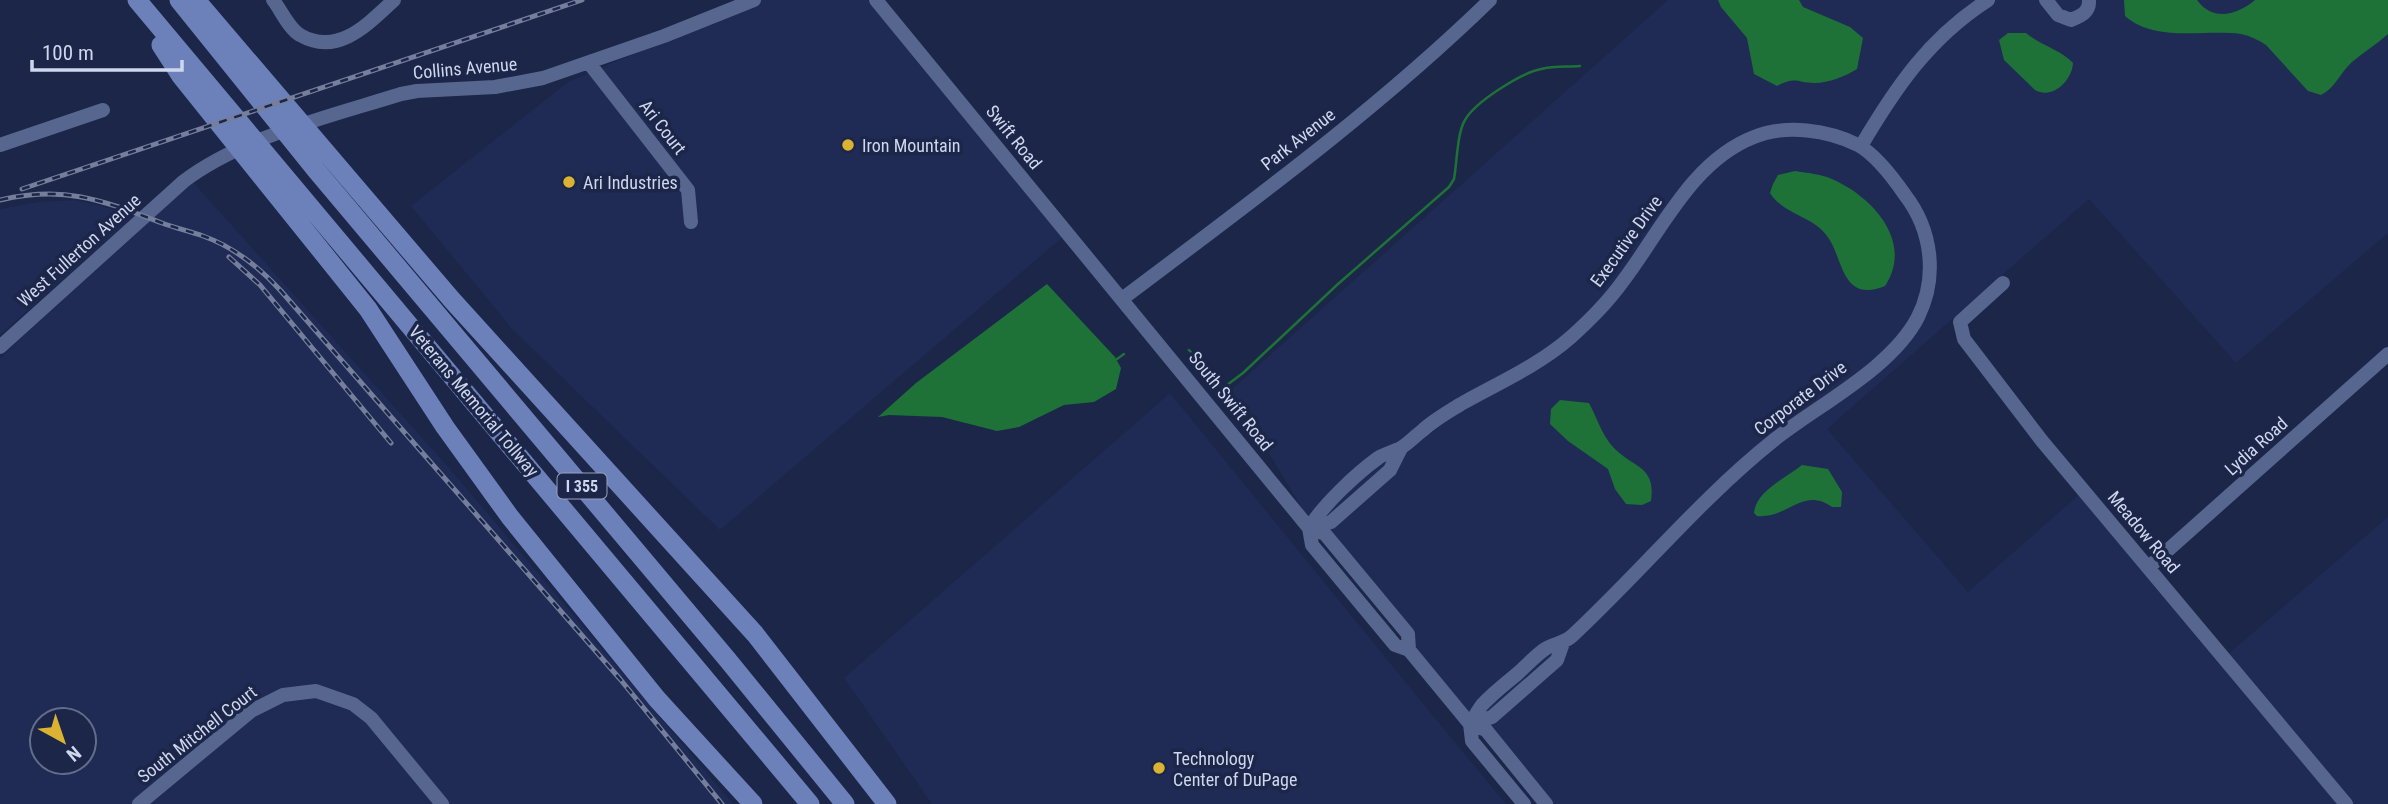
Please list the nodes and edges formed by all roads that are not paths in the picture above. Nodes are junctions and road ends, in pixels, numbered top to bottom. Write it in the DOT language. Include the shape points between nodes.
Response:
graph roads {
  1 [pos="131,0"];
  2 [pos="137,0"];
  3 [pos="179,0"];
  4 [pos="196,0"];
  5 [pos="274,0"];
  6 [pos="394,0"];
  7 [pos="754,0"];
  8 [pos="876,0"];
  9 [pos="1490,0"];
  10 [pos="1988,0"];
  11 [pos="2046,0"];
  12 [pos="2089,0"];
  13 [pos="589,63"];
  14 [pos="246,72"];
  15 [pos="202,89"];
  16 [pos="103,110"];
  17 [pos="0,145"];
  18 [pos="1861,146"];
  19 [pos="184,181"];
  20 [pos="279,181"];
  21 [pos="691,222"];
  22 [pos="2003,284"];
  23 [pos="1122,299"];
  24 [pos="0,348"];
  25 [pos="2388,354"];
  26 [pos="1309,528"];
  27 [pos="2149,567"];
  28 [pos="1470,724"];
  29 [pos="139,804"];
  30 [pos="442,804"];
  31 [pos="753,804"];
  32 [pos="810,804"];
  33 [pos="845,804"];
  34 [pos="887,804"];
  35 [pos="1524,804"];
  36 [pos="1546,804"];
  37 [pos="2346,804"];
  1 -- 15 [label="highway" via="181,76"];
  2 -- 15 [label="highway, Veterans Memorial Tollway / I 355"];
  3 -- 14 [label="highway, Veterans Memorial Tollway / I 355"];
  4 -- 14 [label="highway"];
  5 -- 6 [label="street" via="298,34 319,42 351,37"];
  7 -- 13 [label="street, Collins Avenue"];
  8 -- 23 [label="street, Swift Road"];
  9 -- 23 [label="street, Park Avenue" via="1341,131"];
  10 -- 18 [label="street" via="1918,60"];
  11 -- 12 [label="street" via="2058,15 2071,20 2083,15"];
  13 -- 19 [label="street, Collins Avenue" via="516,85 401,94 224,155"];
  13 -- 21 [label="street, Ari Court" via="688,190"];
  14 -- 33 [label="highway, Veterans Memorial Tollway / I 355" via="316,170"];
  14 -- 34 [label="highway" via="335,163 452,300 755,634"];
  15 -- 20 [label="highway, Veterans Memorial Tollway / I 355"];
  16 -- 17 [label="street"];
  18 -- 26 [label="street, Executive Drive" via="1823,133 1783,130 1756,136 1729,150 1682,197 1616,291 1570,338 1530,368 1437,419 1401,448 1380,457 1320,510"];
  18 -- 28 [label="street, Corporate Drive" via="1905,194 1926,234 1928,287 1912,327 1866,373 1785,432 1703,502 1563,643 1557,660 1492,717"];
  19 -- 24 [label="street, West Fullerton Avenue"];
  20 -- 31 [label="highway" via="510,517 657,699"];
  20 -- 32 [label="highway, Veterans Memorial Tollway / I 355"];
  22 -- 27 [label="street, Meadow Road" via="1960,322 1965,339 2042,441"];
  23 -- 26 [label="street, South Swift Road"];
  25 -- 27 [label="street, Lydia Road"];
  26 -- 28 [label="street, South Swift Road" via="1325,534 1408,634 1409,650"];
  27 -- 37 [label="street, Meadow Road"];
  28 -- 35 [label="street" via="1472,741"];
  28 -- 36 [label="street" via="1486,730"];
  29 -- 30 [label="street, South Mitchell Court" via="261,704 283,695 316,691 353,704 371,718"];
}
